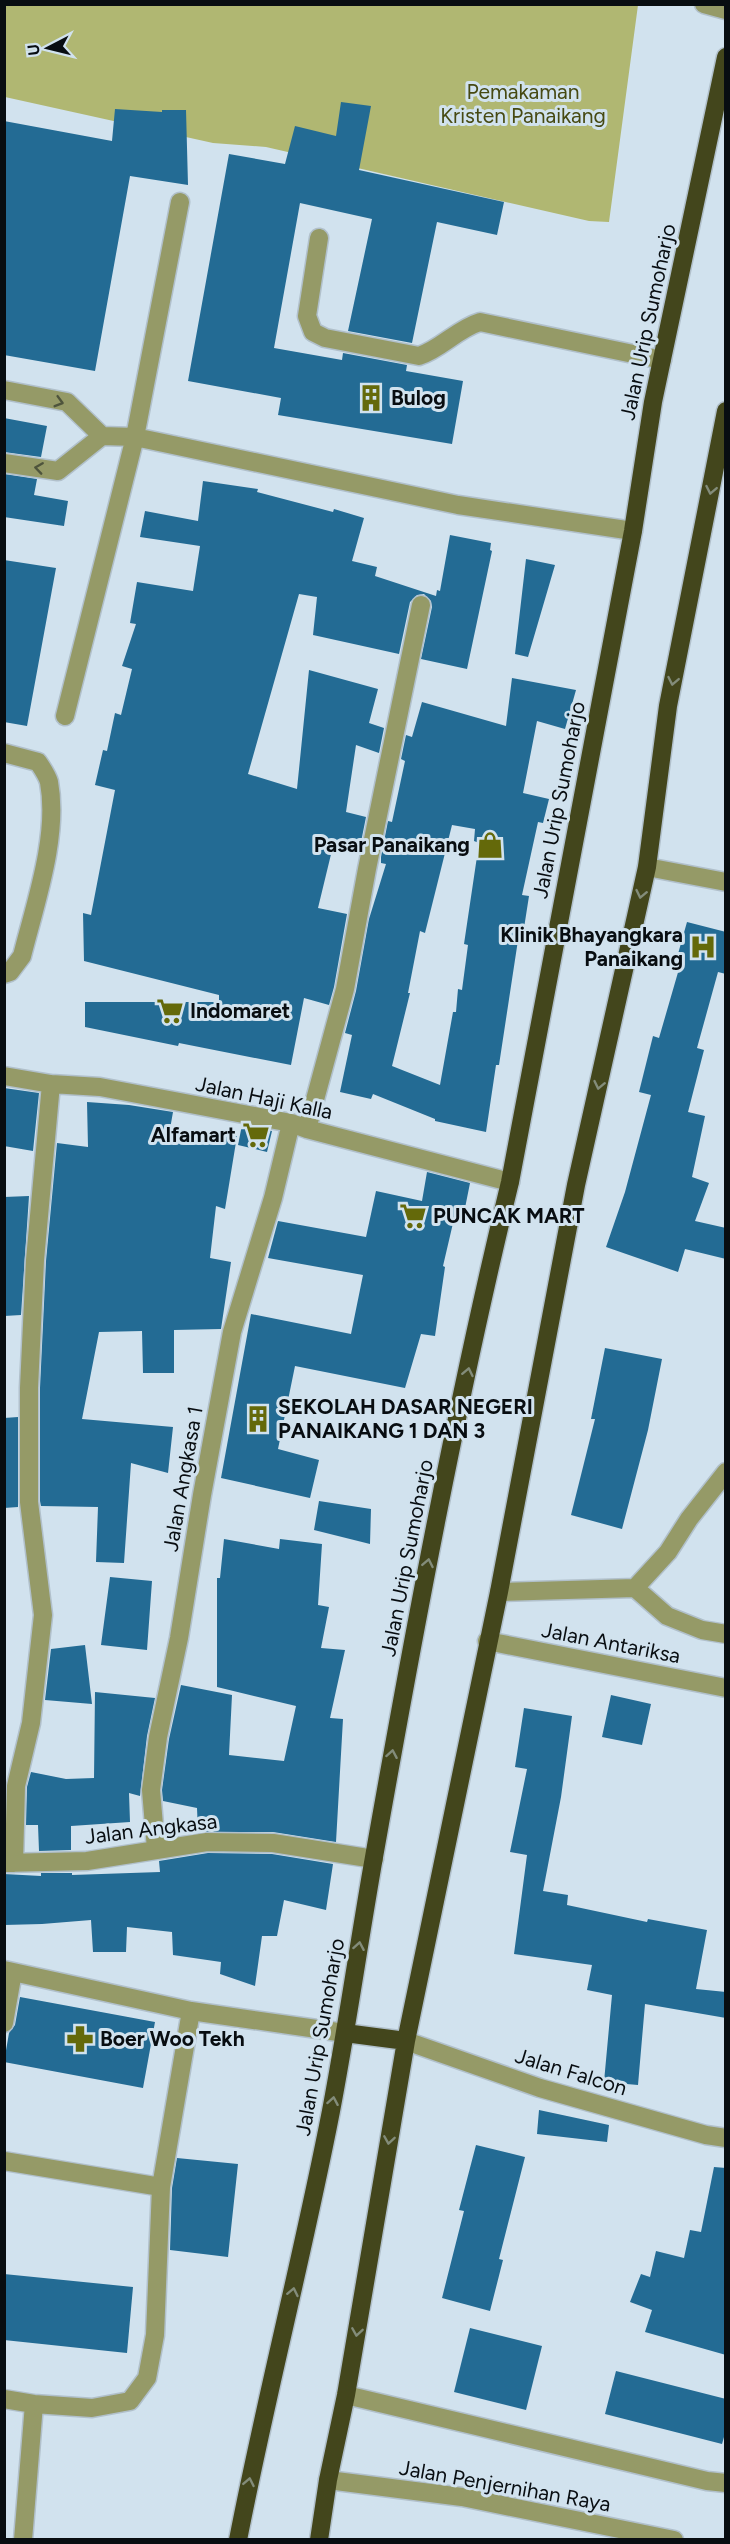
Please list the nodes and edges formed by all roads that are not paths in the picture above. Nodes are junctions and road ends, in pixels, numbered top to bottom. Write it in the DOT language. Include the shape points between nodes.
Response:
graph roads {
  1 [pos="704,4"];
  2 [pos="726,10"];
  3 [pos="726,57"];
  4 [pos="180,202"];
  5 [pos="319,238"];
  6 [pos="662,360"];
  7 [pos="4,390"];
  8 [pos="724,422"];
  9 [pos="102,436"];
  10 [pos="135,438"];
  11 [pos="4,463"];
  12 [pos="633,531"];
  13 [pos="421,605"];
  14 [pos="65,716"];
  15 [pos="4,753"];
  16 [pos="647,867"];
  17 [pos="726,882"];
  18 [pos="4,974"];
  19 [pos="4,1076"];
  20 [pos="51,1084"];
  21 [pos="299,1126"];
  22 [pos="510,1182"];
  23 [pos="726,1472"];
  24 [pos="635,1588"];
  25 [pos="498,1592"];
  26 [pos="726,1635"];
  27 [pos="487,1641"];
  28 [pos="726,1688"];
  29 [pos="156,1849"];
  30 [pos="374,1858"];
  31 [pos="9,1863"];
  32 [pos="9,1971"];
  33 [pos="191,2011"];
  34 [pos="4,2023"];
  35 [pos="345,2033"];
  36 [pos="406,2041"];
  37 [pos="726,2138"];
  38 [pos="4,2161"];
  39 [pos="161,2187"];
  40 [pos="346,2395"];
  41 [pos="4,2399"];
  42 [pos="34,2404"];
  43 [pos="328,2480"];
  44 [pos="726,2482"];
  45 [pos="23,2540"];
  46 [pos="238,2540"];
  47 [pos="319,2540"];
  48 [pos="674,2540"];
  1 -- 2 [label="street"];
  3 -- 6 [label="highway, Jalan Urip Sumoharjo"];
  4 -- 10 [label="street"];
  5 -- 6 [label="street" via="307,316 313,332 326,338 419,356 480,322"];
  6 -- 12 [label="highway, Jalan Urip Sumoharjo"];
  7 -- 9 [label="street, one-way" via="67,402"];
  8 -- 16 [label="highway, one-way" via="668,706"];
  9 -- 10 [label="street"];
  9 -- 11 [label="street, one-way" via="58,471"];
  10 -- 12 [label="street" via="458,505"];
  10 -- 14 [label="street"];
  12 -- 22 [label="highway, Jalan Urip Sumoharjo"];
  13 -- 21 [label="street, Jalan Angkasa 1" via="345,989"];
  15 -- 18 [label="street" via="38,762 48,780 51,808 51,831 22,956"];
  16 -- 17 [label="street"];
  16 -- 25 [label="highway, one-way" via="576,1185"];
  19 -- 20 [label="street, Jalan Haji Kalla"];
  20 -- 21 [label="street, Jalan Haji Kalla" via="100,1087"];
  20 -- 31 [label="street" via="35,1260 29,1388 29,1502 43,1615 31,1723 16,1786"];
  21 -- 22 [label="street, Jalan Haji Kalla"];
  21 -- 29 [label="street, Jalan Angkasa 1" via="232,1332 180,1638 158,1737 151,1790"];
  30 -- 22 [label="highway, Jalan Urip Sumoharjo, one-way" via="418,1613"];
  23 -- 24 [label="street" via="668,1552"];
  24 -- 25 [label="street"];
  24 -- 26 [label="street" via="667,1616"];
  25 -- 27 [label="highway"];
  27 -- 28 [label="street, Jalan Antariksa"];
  27 -- 36 [label="highway"];
  29 -- 30 [label="street, Jalan Angkasa" via="207,1842 273,1843"];
  29 -- 31 [label="street, Jalan Angkasa" via="87,1861"];
  35 -- 30 [label="highway, Jalan Urip Sumoharjo, one-way"];
  32 -- 33 [label="street"];
  32 -- 34 [label="street"];
  33 -- 35 [label="street"];
  33 -- 39 [label="street"];
  35 -- 36 [label="highway"];
  46 -- 35 [label="highway, Jalan Urip Sumoharjo, one-way"];
  36 -- 37 [label="street, Jalan Falcon" via="540,2088"];
  36 -- 40 [label="highway, one-way"];
  38 -- 39 [label="street"];
  39 -- 42 [label="street" via="155,2335 147,2378 130,2401 92,2408"];
  40 -- 43 [label="highway"];
  40 -- 44 [label="street" via="695,2478"];
  41 -- 42 [label="street"];
  42 -- 45 [label="street"];
  43 -- 47 [label="highway"];
  43 -- 48 [label="street, Jalan Penjernihan Raya" via="462,2497"];
}
